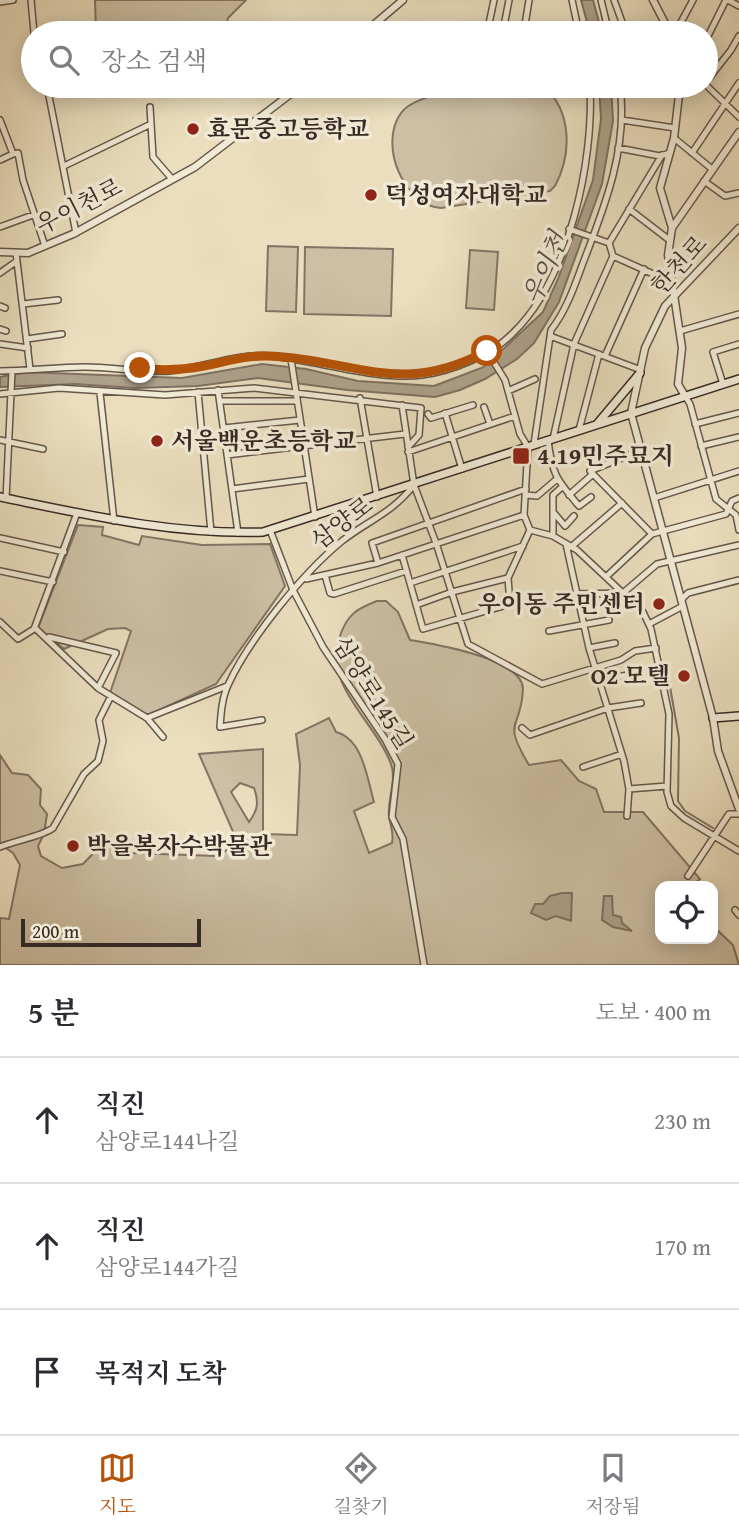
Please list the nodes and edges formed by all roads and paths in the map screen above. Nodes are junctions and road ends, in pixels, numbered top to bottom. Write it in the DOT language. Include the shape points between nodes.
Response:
graph roads {
  1 [pos="13,0"];
  2 [pos="31,0"];
  3 [pos="403,0"];
  4 [pos="494,0"];
  5 [pos="509,0"];
  6 [pos="529,0"];
  7 [pos="572,0"];
  8 [pos="601,0"];
  9 [pos="614,0"];
  10 [pos="653,0"];
  11 [pos="693,0"];
  12 [pos="727,0"];
  13 [pos="0,2"];
  14 [pos="739,6"];
  15 [pos="33,21"];
  16 [pos="378,21"];
  17 [pos="490,21"];
  18 [pos="505,21"];
  19 [pos="526,21"];
  20 [pos="576,21"];
  21 [pos="606,21"];
  22 [pos="622,21"];
  23 [pos="664,21"];
  24 [pos="682,21"];
  25 [pos="716,21"];
  26 [pos="739,36"];
  27 [pos="718,68"];
  28 [pos="739,83"];
  29 [pos="718,97"];
  30 [pos="50,98"];
  31 [pos="285,98"];
  32 [pos="591,98"];
  33 [pos="621,98"];
  34 [pos="679,98"];
  35 [pos="724,104"];
  36 [pos="150,107"];
  37 [pos="739,117"];
  38 [pos="0,120"];
  39 [pos="622,120"];
  40 [pos="151,124"];
  41 [pos="675,128"];
  42 [pos="739,132"];
  43 [pos="674,138"];
  44 [pos="618,148"];
  45 [pos="670,153"];
  46 [pos="692,153"];
  47 [pos="13,154"];
  48 [pos="662,155"];
  49 [pos="0,160"];
  50 [pos="64,166"];
  51 [pos="712,169"];
  52 [pos="172,179"];
  53 [pos="704,181"];
  54 [pos="739,193"];
  55 [pos="629,209"];
  56 [pos="33,215"];
  57 [pos="0,227"];
  58 [pos="672,228"];
  59 [pos="569,229"];
  60 [pos="738,232"];
  61 [pos="75,233"];
  62 [pos="593,237"];
  63 [pos="668,239"];
  64 [pos="609,243"];
  65 [pos="45,246"];
  66 [pos="0,253"];
  67 [pos="16,253"];
  68 [pos="613,256"];
  69 [pos="18,261"];
  70 [pos="644,269"];
  71 [pos="0,273"];
  72 [pos="671,282"];
  73 [pos="674,296"];
  74 [pos="58,300"];
  75 [pos="23,304"];
  76 [pos="739,314"];
  77 [pos="680,331"];
  78 [pos="62,334"];
  79 [pos="550,336"];
  80 [pos="27,340"];
  81 [pos="0,344"];
  82 [pos="574,344"];
  83 [pos="739,344"];
  84 [pos="28,348"];
  85 [pos="487,351"];
  86 [pos="602,355"];
  87 [pos="291,359"];
  88 [pos="30,369"];
  89 [pos="0,371"];
  90 [pos="12,371"];
  91 [pos="640,371"];
  92 [pos="535,379"];
  93 [pos="739,379"];
  94 [pos="723,384"];
  95 [pos="218,390"];
  96 [pos="295,391"];
  97 [pos="508,391"];
  98 [pos="198,392"];
  99 [pos="13,393"];
  100 [pos="100,393"];
  101 [pos="0,394"];
  102 [pos="685,396"];
  103 [pos="360,398"];
  104 [pos="220,401"];
  105 [pos="296,401"];
  106 [pos="401,405"];
  107 [pos="472,405"];
  108 [pos="484,407"];
  109 [pos="445,413"];
  110 [pos="631,413"];
  111 [pos="739,413"];
  112 [pos="428,414"];
  113 [pos="515,416"];
  114 [pos="299,420"];
  115 [pos="490,424"];
  116 [pos="596,424"];
  117 [pos="695,424"];
  118 [pos="223,428"];
  119 [pos="579,430"];
  120 [pos="405,434"];
  121 [pos="452,437"];
  122 [pos="739,437"];
  123 [pos="366,438"];
  124 [pos="551,439"];
  125 [pos="0,440"];
  126 [pos="10,441"];
  127 [pos="531,446"];
  128 [pos="701,446"];
  129 [pos="304,447"];
  130 [pos="43,449"];
  131 [pos="408,449"];
  132 [pos="641,450"];
  133 [pos="227,455"];
  134 [pos="462,469"];
  135 [pos="739,471"];
  136 [pos="593,474"];
  137 [pos="309,479"];
  138 [pos="557,479"];
  139 [pos="710,479"];
  140 [pos="414,485"];
  141 [pos="562,487"];
  142 [pos="232,489"];
  143 [pos="526,492"];
  144 [pos="569,495"];
  145 [pos="377,497"];
  146 [pos="591,497"];
  147 [pos="3,498"];
  148 [pos="654,498"];
  149 [pos="739,498"];
  150 [pos="622,503"];
  151 [pos="729,507"];
  152 [pos="77,513"];
  153 [pos="554,513"];
  154 [pos="524,514"];
  155 [pos="574,516"];
  156 [pos="315,517"];
  157 [pos="738,520"];
  158 [pos="114,521"];
  159 [pos="428,522"];
  160 [pos="270,530"];
  161 [pos="530,530"];
  162 [pos="663,530"];
  163 [pos="739,530"];
  164 [pos="211,533"];
  165 [pos="238,533"];
  166 [pos="652,534"];
  167 [pos="553,537"];
  168 [pos="0,538"];
  169 [pos="436,544"];
  170 [pos="568,545"];
  171 [pos="739,545"];
  172 [pos="523,546"];
  173 [pos="64,552"];
  174 [pos="402,555"];
  175 [pos="671,562"];
  176 [pos="379,563"];
  177 [pos="445,570"];
  178 [pos="0,571"];
  179 [pos="406,571"];
  180 [pos="325,575"];
  181 [pos="607,576"];
  182 [pos="508,578"];
  183 [pos="303,580"];
  184 [pos="739,580"];
  185 [pos="53,582"];
  186 [pos="410,583"];
  187 [pos="293,590"];
  188 [pos="452,592"];
  189 [pos="623,593"];
  190 [pos="575,594"];
  191 [pos="682,603"];
  192 [pos="416,605"];
  193 [pos="459,616"];
  194 [pos="609,620"];
  195 [pos="0,622"];
  196 [pos="583,623"];
  197 [pos="649,624"];
  198 [pos="35,628"];
  199 [pos="549,631"];
  200 [pos="46,636"];
  201 [pos="615,643"];
  202 [pos="589,648"];
  203 [pos="656,648"];
  204 [pos="595,666"];
  205 [pos="629,674"];
  206 [pos="599,679"];
  207 [pos="227,686"];
  208 [pos="98,688"];
  209 [pos="111,696"];
  210 [pos="641,703"];
  211 [pos="608,708"];
  212 [pos="739,716"];
  213 [pos="147,718"];
  214 [pos="713,718"];
  215 [pos="262,720"];
  216 [pos="522,728"];
  217 [pos="163,737"];
  218 [pos="622,754"];
  219 [pos="583,767"];
  220 [pos="667,786"];
  221 [pos="629,789"];
  222 [pos="739,812"];
  223 [pos="627,816"];
  224 [pos="715,836"];
  225 [pos="0,847"];
  226 [pos="739,851"];
  227 [pos="688,876"];
  228 [pos="424,965"];
  1 -- 13 [label="street"];
  2 -- 15 [label="street"];
  3 -- 16 [label="street"];
  4 -- 17 [label="street"];
  5 -- 18 [label="street"];
  6 -- 19 [label="street"];
  7 -- 20 [label="street"];
  8 -- 21 [label="street"];
  9 -- 22 [label="street"];
  10 -- 23 [label="street"];
  11 -- 24 [label="street"];
  12 -- 14 [label="street"];
  12 -- 25 [label="street"];
  26 -- 27 [label="street"];
  28 -- 35 [label="street"];
  29 -- 35 [label="street"];
  30 -- 50 [label="street"];
  31 -- 52 [label="street, 우이천로" via="195,167"];
  32 -- 59 [label="street" via="583,190"];
  33 -- 39 [label="street"];
  34 -- 41 [label="street"];
  35 -- 37 [label="street"];
  35 -- 46 [label="street"];
  36 -- 40 [label="street"];
  38 -- 47 [label="street"];
  39 -- 41 [label="street"];
  39 -- 44 [label="street"];
  40 -- 50 [label="street"];
  40 -- 52 [label="street" via="153,157"];
  41 -- 43 [label="street"];
  42 -- 51 [label="street"];
  43 -- 45 [label="street"];
  43 -- 46 [label="street"];
  44 -- 48 [label="street"];
  44 -- 62 [label="street" via="611,189"];
  45 -- 48 [label="street"];
  45 -- 58 [label="street" via="660,188"];
  46 -- 51 [label="street"];
  47 -- 49 [label="street"];
  47 -- 56 [label="street" via="18,153 22,162"];
  48 -- 55 [label="street"];
  50 -- 61 [label="street"];
  51 -- 53 [label="street"];
  52 -- 61 [label="street, 우이천로"];
  53 -- 54 [label="street" via="726,196"];
  53 -- 58 [label="street"];
  55 -- 63 [label="street"];
  55 -- 64 [label="street"];
  56 -- 57 [label="street"];
  56 -- 65 [label="street"];
  58 -- 63 [label="street"];
  59 -- 62 [label="street"];
  59 -- 85 [label="street" via="536,307 513,334"];
  60 -- 73 [label="street, 한천로"];
  61 -- 65 [label="street, 우이천로"];
  62 -- 64 [label="street"];
  62 -- 79 [label="street"];
  63 -- 72 [label="street"];
  64 -- 68 [label="street"];
  65 -- 67 [label="street, 우이천로"];
  66 -- 67 [label="street, 우이천로"];
  67 -- 69 [label="street"];
  68 -- 70 [label="street"];
  68 -- 82 [label="street"];
  69 -- 71 [label="street"];
  69 -- 75 [label="street"];
  70 -- 72 [label="street"];
  70 -- 86 [label="street"];
  72 -- 73 [label="street"];
  73 -- 77 [label="street"];
  73 -- 91 [label="street, 한천로" via="645,348"];
  74 -- 75 [label="street"];
  75 -- 80 [label="street"];
  76 -- 77 [label="street"];
  77 -- 102 [label="street" via="678,384"];
  78 -- 80 [label="street"];
  79 -- 82 [label="street"];
  79 -- 127 [label="street"];
  80 -- 84 [label="street"];
  81 -- 84 [label="street"];
  82 -- 86 [label="street"];
  82 -- 124 [label="street"];
  83 -- 94 [label="street" via="713,352"];
  84 -- 88 [label="street"];
  85 -- 87 [label="street" via="422,375 392,375"];
  85 -- 97 [label="street"];
  86 -- 91 [label="street"];
  86 -- 119 [label="street"];
  87 -- 88 [label="street" via="237,358 167,371"];
  87 -- 96 [label="street"];
  88 -- 90 [label="street"];
  89 -- 90 [label="street"];
  90 -- 99 [label="street, 삼양로"];
  91 -- 110 [label="street, 한천로"];
  91 -- 116 [label="main road"];
  92 -- 97 [label="street"];
  93 -- 94 [label="main road, 삼양로"];
  94 -- 102 [label="main road, 삼양로"];
  95 -- 96 [label="street"];
  95 -- 98 [label="street"];
  95 -- 104 [label="street"];
  96 -- 103 [label="street"];
  96 -- 105 [label="street"];
  97 -- 113 [label="street"];
  98 -- 100 [label="street"];
  98 -- 164 [label="street"];
  99 -- 100 [label="street" via="59,388"];
  99 -- 101 [label="street"];
  99 -- 126 [label="street, 삼양로"];
  100 -- 158 [label="street"];
  102 -- 110 [label="main road, 삼양로"];
  102 -- 117 [label="street"];
  103 -- 106 [label="street"];
  103 -- 123 [label="street, 삼양로"];
  104 -- 105 [label="street"];
  104 -- 118 [label="street"];
  105 -- 114 [label="street"];
  106 -- 120 [label="street"];
  106 -- 131 [label="street" via="421,408 419,435"];
  107 -- 109 [label="street"];
  108 -- 115 [label="street"];
  109 -- 112 [label="street" via="431,418"];
  109 -- 121 [label="street"];
  110 -- 116 [label="main road, 삼양로"];
  110 -- 132 [label="street"];
  111 -- 117 [label="street"];
  113 -- 115 [label="street"];
  113 -- 127 [label="street"];
  114 -- 118 [label="street"];
  114 -- 129 [label="street"];
  115 -- 121 [label="street"];
  116 -- 119 [label="main road, 삼양로"];
  117 -- 128 [label="street"];
  118 -- 133 [label="street"];
  119 -- 124 [label="main road, 삼양로"];
  120 -- 123 [label="street"];
  120 -- 131 [label="street"];
  121 -- 131 [label="street"];
  121 -- 134 [label="street"];
  122 -- 128 [label="street"];
  123 -- 129 [label="street"];
  123 -- 145 [label="street, 삼양로"];
  124 -- 127 [label="main road, 삼양로"];
  124 -- 138 [label="street" via="551,470"];
  125 -- 126 [label="street"];
  126 -- 130 [label="street"];
  126 -- 147 [label="street, 삼양로"];
  127 -- 134 [label="main road, 삼양로"];
  127 -- 143 [label="street"];
  128 -- 139 [label="street"];
  129 -- 133 [label="street"];
  129 -- 137 [label="street"];
  131 -- 140 [label="street"];
  132 -- 136 [label="street" via="590,471"];
  132 -- 148 [label="street"];
  133 -- 142 [label="street"];
  134 -- 140 [label="main road, 삼양로"];
  135 -- 139 [label="street"];
  136 -- 144 [label="street"];
  136 -- 150 [label="street"];
  137 -- 142 [label="street"];
  137 -- 156 [label="street"];
  138 -- 141 [label="street"];
  138 -- 143 [label="street" via="537,496"];
  139 -- 148 [label="street"];
  139 -- 151 [label="street" via="716,499"];
  140 -- 145 [label="main road, 삼양로"];
  140 -- 159 [label="street"];
  140 -- 183 [label="street, 삼양로" via="386,514 343,541"];
  141 -- 144 [label="street"];
  141 -- 153 [label="street" via="554,495"];
  142 -- 165 [label="street"];
  143 -- 154 [label="street"];
  143 -- 159 [label="street"];
  144 -- 146 [label="street" via="579,506"];
  145 -- 156 [label="main road, 삼양로"];
  147 -- 152 [label="main road, 삼양로"];
  148 -- 162 [label="street"];
  149 -- 151 [label="street"];
  150 -- 166 [label="street"];
  150 -- 170 [label="street"];
  151 -- 157 [label="street"];
  151 -- 162 [label="street" via="726,514"];
  152 -- 158 [label="main road, 삼양로"];
  152 -- 173 [label="street"];
  153 -- 155 [label="street" via="565,526"];
  153 -- 167 [label="street"];
  154 -- 161 [label="street"];
  154 -- 169 [label="street"];
  156 -- 160 [label="main road, 삼양로"];
  157 -- 163 [label="street"];
  158 -- 164 [label="main road, 삼양로"];
  159 -- 169 [label="street"];
  159 -- 176 [label="street" via="372,543"];
  160 -- 165 [label="main road, 삼양로"];
  160 -- 187 [label="street, 삼양로145길"];
  161 -- 167 [label="street"];
  161 -- 172 [label="street"];
  162 -- 166 [label="street"];
  162 -- 175 [label="street"];
  164 -- 165 [label="main road, 삼양로"];
  166 -- 181 [label="street"];
  167 -- 170 [label="street"];
  168 -- 173 [label="street"];
  169 -- 174 [label="street"];
  169 -- 177 [label="street"];
  170 -- 181 [label="street"];
  170 -- 190 [label="street"];
  171 -- 175 [label="street"];
  172 -- 177 [label="street"];
  172 -- 182 [label="street"];
  173 -- 185 [label="street"];
  174 -- 176 [label="street"];
  174 -- 179 [label="street"];
  175 -- 189 [label="street" via="657,564"];
  175 -- 191 [label="street"];
  176 -- 180 [label="street"];
  177 -- 186 [label="street"];
  177 -- 188 [label="street"];
  178 -- 185 [label="street"];
  179 -- 180 [label="street" via="334,594"];
  179 -- 186 [label="street"];
  180 -- 183 [label="street"];
  181 -- 189 [label="street"];
  182 -- 188 [label="street"];
  182 -- 193 [label="street" via="510,604"];
  183 -- 187 [label="street, 삼양로"];
  184 -- 191 [label="street" via="688,593"];
  185 -- 198 [label="street"];
  186 -- 192 [label="street"];
  187 -- 207 [label="street, 삼양로"];
  187 -- 228 [label="street, 삼양로145길" via="398,764 392,817 402,839"];
  188 -- 192 [label="street"];
  188 -- 193 [label="street"];
  189 -- 190 [label="street"];
  189 -- 197 [label="street"];
  190 -- 196 [label="street"];
  191 -- 197 [label="street"];
  191 -- 214 [label="street"];
  192 -- 193 [label="street" via="422,629"];
  193 -- 204 [label="street" via="468,644 542,684"];
  194 -- 196 [label="street"];
  195 -- 198 [label="street" via="18,639"];
  196 -- 199 [label="street"];
  196 -- 202 [label="street"];
  197 -- 203 [label="street"];
  198 -- 200 [label="street"];
  200 -- 208 [label="street"];
  200 -- 208 [label="street" via="116,653"];
  201 -- 202 [label="street"];
  202 -- 204 [label="street"];
  203 -- 204 [label="street"];
  203 -- 220 [label="street" via="669,714"];
  204 -- 206 [label="street"];
  205 -- 206 [label="street"];
  206 -- 211 [label="street"];
  207 -- 213 [label="street"];
  207 -- 215 [label="street" via="220,727"];
  208 -- 209 [label="street"];
  209 -- 213 [label="street"];
  209 -- 225 [label="street" via="99,720 103,741 98,761 83,774 53,828"];
  210 -- 211 [label="street"];
  211 -- 216 [label="street" via="530,735"];
  211 -- 218 [label="street"];
  212 -- 214 [label="main road"];
  213 -- 217 [label="street"];
  214 -- 222 [label="street" via="718,751"];
  218 -- 219 [label="street"];
  218 -- 221 [label="street"];
  220 -- 221 [label="street"];
  220 -- 224 [label="street" via="671,806"];
  221 -- 223 [label="street"];
  222 -- 224 [label="street" via="729,814"];
  224 -- 226 [label="street"];
  224 -- 227 [label="street"];
}
